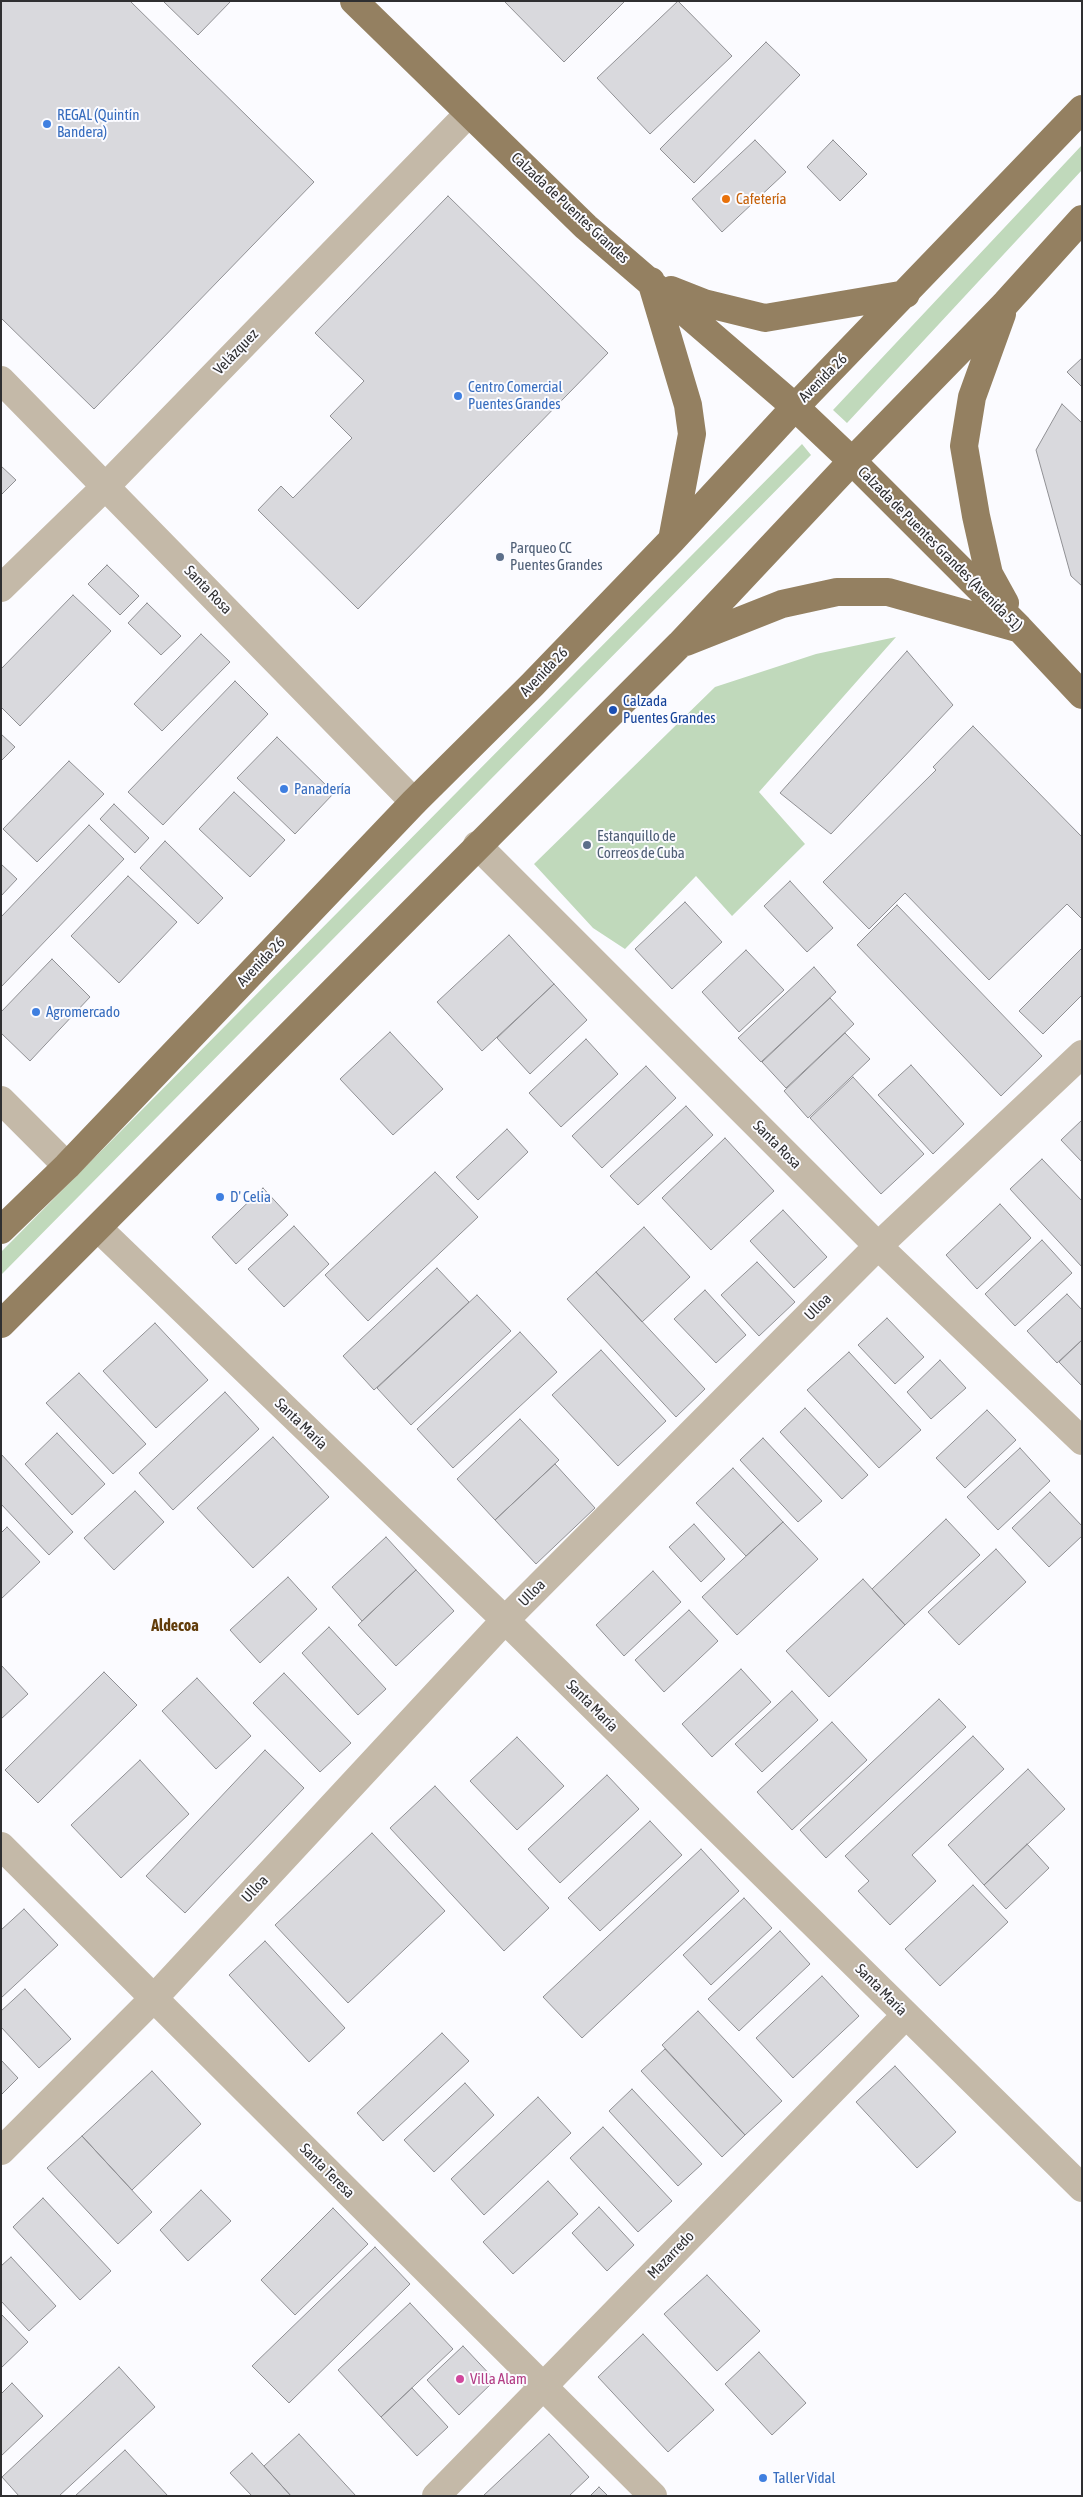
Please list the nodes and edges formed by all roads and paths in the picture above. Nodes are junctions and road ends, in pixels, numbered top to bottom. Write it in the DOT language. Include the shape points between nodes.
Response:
graph roads {
  1 [pos="354,1"];
  2 [pos="1082,109"];
  3 [pos="469,113"];
  4 [pos="1082,219"];
  5 [pos="651,281"];
  6 [pos="906,294"];
  7 [pos="1006,303"];
  8 [pos="1,380"];
  9 [pos="795,407"];
  10 [pos="852,461"];
  11 [pos="106,486"];
  12 [pos="672,540"];
  13 [pos="1,588"];
  14 [pos="1019,628"];
  15 [pos="680,644"];
  16 [pos="1082,695"];
  17 [pos="414,802"];
  18 [pos="477,845"];
  19 [pos="1082,1054"];
  20 [pos="1,1100"];
  21 [pos="67,1166"];
  22 [pos="98,1228"];
  23 [pos="1,1230"];
  24 [pos="878,1246"];
  25 [pos="1,1324"];
  26 [pos="1082,1441"];
  27 [pos="505,1620"];
  28 [pos="1,1846"];
  29 [pos="154,1998"];
  30 [pos="906,2015"];
  31 [pos="1,2151"];
  32 [pos="1082,2188"];
  33 [pos="543,2386"];
  34 [pos="436,2496"];
  35 [pos="653,2496"];
  1 -- 3 [label="main road, Calzada de Puentes Grandes"];
  2 -- 6 [label="main road, Avenida 26"];
  3 -- 5 [label="main road, Calzada de Puentes Grandes" via="586,227"];
  3 -- 11 [label="street, Velázquez"];
  4 -- 7 [label="main road"];
  5 -- 6 [label="main road" via="704,303 765,318"];
  5 -- 9 [label="main road, Calzada de Puentes Grandes"];
  5 -- 12 [label="main road" via="688,405 692,434"];
  6 -- 9 [label="main road, Avenida 26"];
  7 -- 10 [label="main road"];
  7 -- 14 [label="main road" via="972,397 964,446 989,574"];
  8 -- 11 [label="street, Santa Rosa"];
  9 -- 10 [label="main road, Calzada de Puentes Grandes (Avenida 51)"];
  9 -- 12 [label="main road, Avenida 26"];
  10 -- 14 [label="main road, Calzada de Puentes Grandes (Avenida 51)"];
  10 -- 15 [label="main road"];
  11 -- 13 [label="street, Velázquez"];
  11 -- 17 [label="street, Santa Rosa"];
  12 -- 17 [label="main road, Avenida 26"];
  14 -- 15 [label="main road" via="888,592 838,592 782,604"];
  14 -- 16 [label="main road, Calzada de Puentes Grandes (Avenida 51)"];
  15 -- 18 [label="main road"];
  17 -- 21 [label="main road, Avenida 26"];
  18 -- 22 [label="main road"];
  18 -- 24 [label="street, Santa Rosa"];
  19 -- 24 [label="street, Ulloa"];
  20 -- 21 [label="street"];
  21 -- 23 [label="main road, Avenida 26"];
  22 -- 25 [label="main road"];
  22 -- 27 [label="street, Santa María"];
  24 -- 26 [label="street, Santa Rosa"];
  24 -- 27 [label="street, Ulloa"];
  27 -- 29 [label="street, Ulloa"];
  27 -- 30 [label="street, Santa María"];
  28 -- 29 [label="street, Santa Teresa"];
  29 -- 31 [label="street, Ulloa"];
  29 -- 33 [label="street, Santa Teresa"];
  30 -- 32 [label="street, Santa María"];
  30 -- 33 [label="street, Mazarredo"];
  33 -- 34 [label="street, Mazarredo"];
  33 -- 35 [label="street, Santa Teresa"];
}
